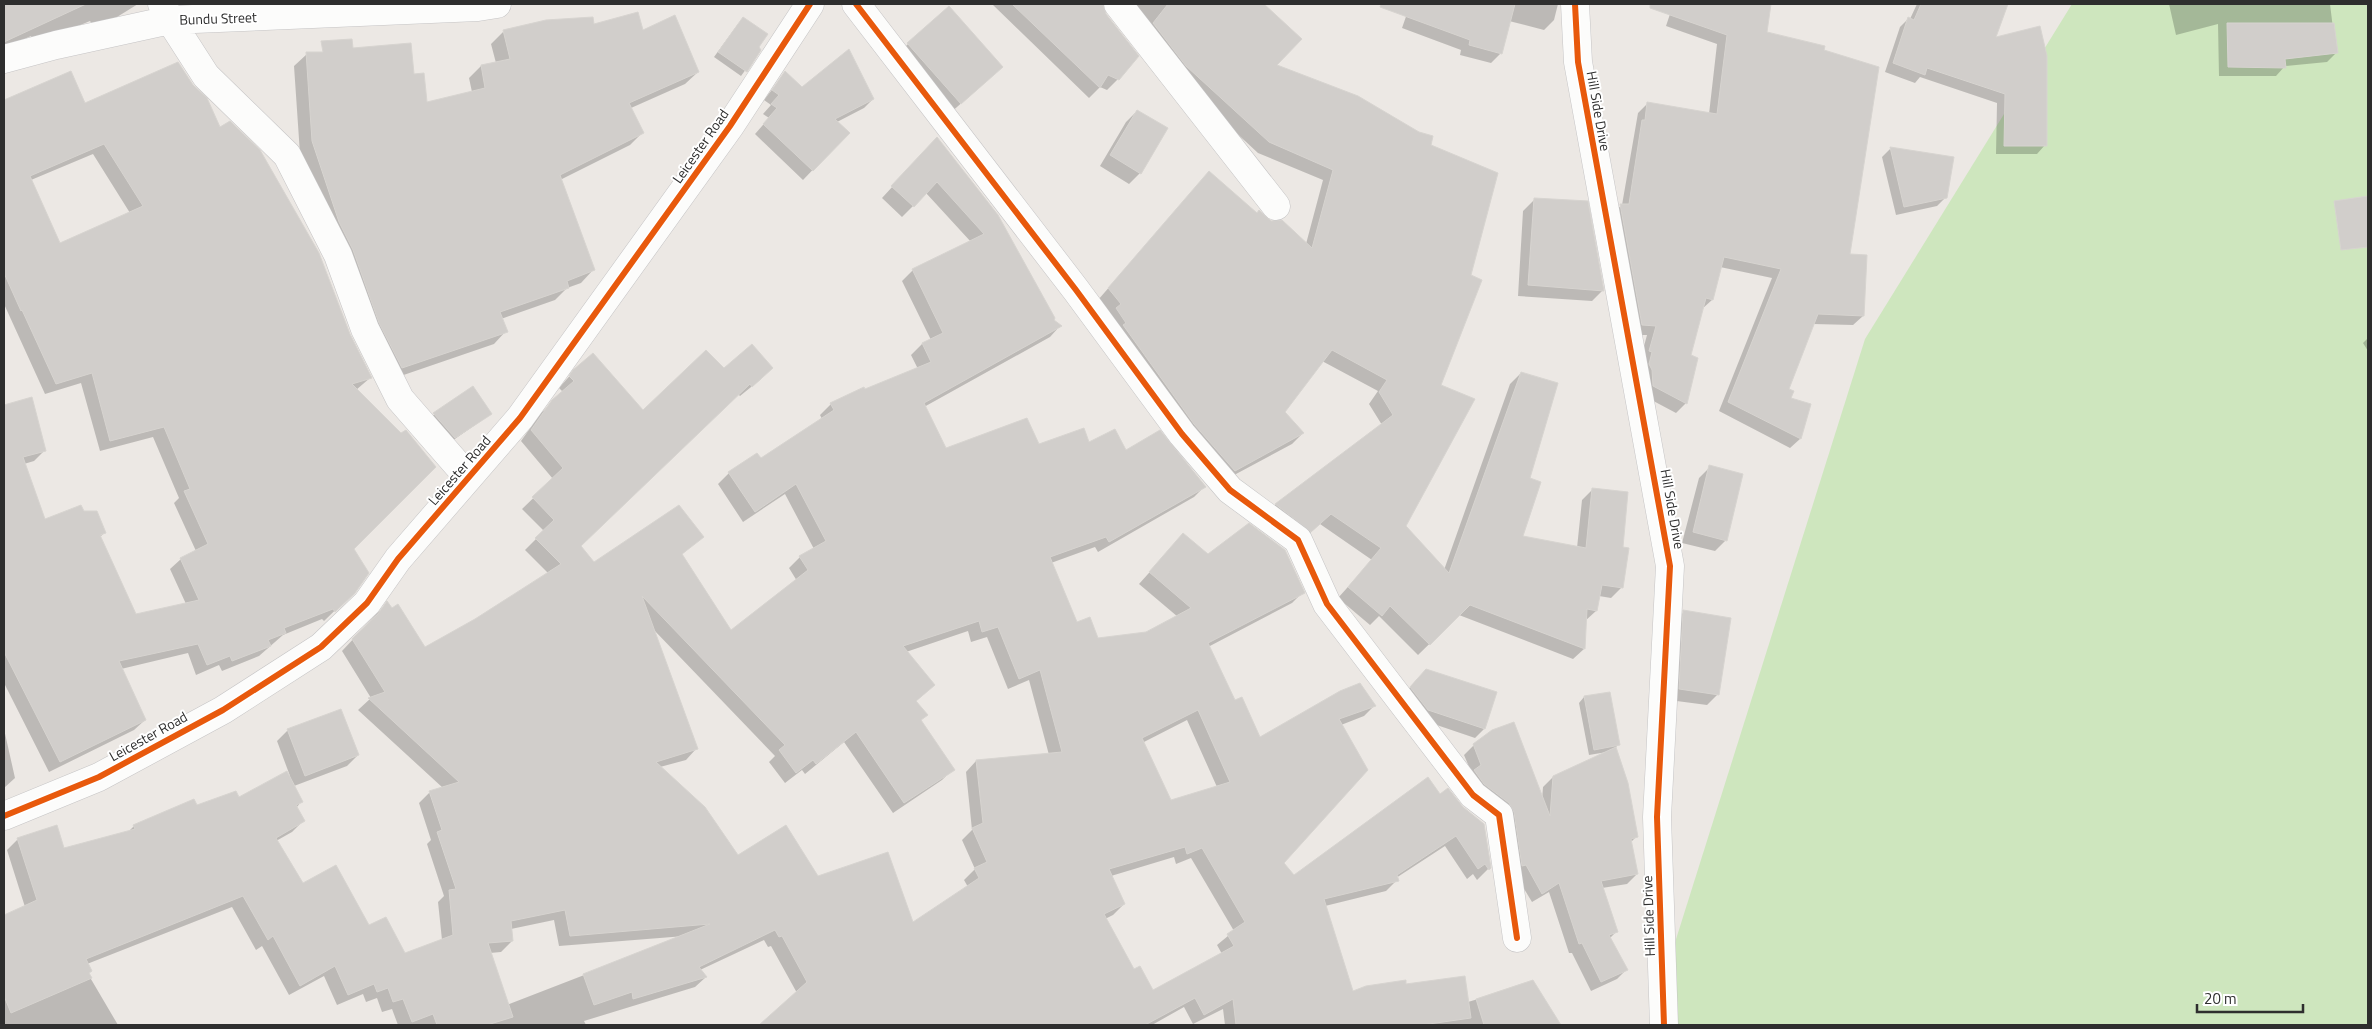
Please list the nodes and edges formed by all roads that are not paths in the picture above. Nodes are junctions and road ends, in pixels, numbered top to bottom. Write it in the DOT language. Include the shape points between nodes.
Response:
graph roads {
  1 [pos="497,4"];
  2 [pos="856,4"];
  3 [pos="1118,4"];
  4 [pos="1575,4"];
  5 [pos="813,5"];
  6 [pos="166,12"];
  7 [pos="4,60"];
  8 [pos="1276,206"];
  9 [pos="468,478"];
  10 [pos="4,816"];
  11 [pos="1517,938"];
  12 [pos="1664,1025"];
  1 -- 6 [label="street, Bundu Street" via="399,11"];
  2 -- 11 [label="street" via="1076,290 1182,434 1230,490 1298,540 1327,604 1473,795 1499,815"];
  3 -- 8 [label="street"];
  4 -- 12 [label="street, Hill Side Drive" via="1581,82 1670,566 1657,817"];
  5 -- 9 [label="street, Leicester Road" via="520,418"];
  6 -- 7 [label="street, Bundu Street"];
  6 -- 9 [label="street" via="206,76 287,155 338,255 365,328 400,399"];
  9 -- 10 [label="street, Leicester Road" via="398,559 367,603 322,647 223,710 98,778"];
}
